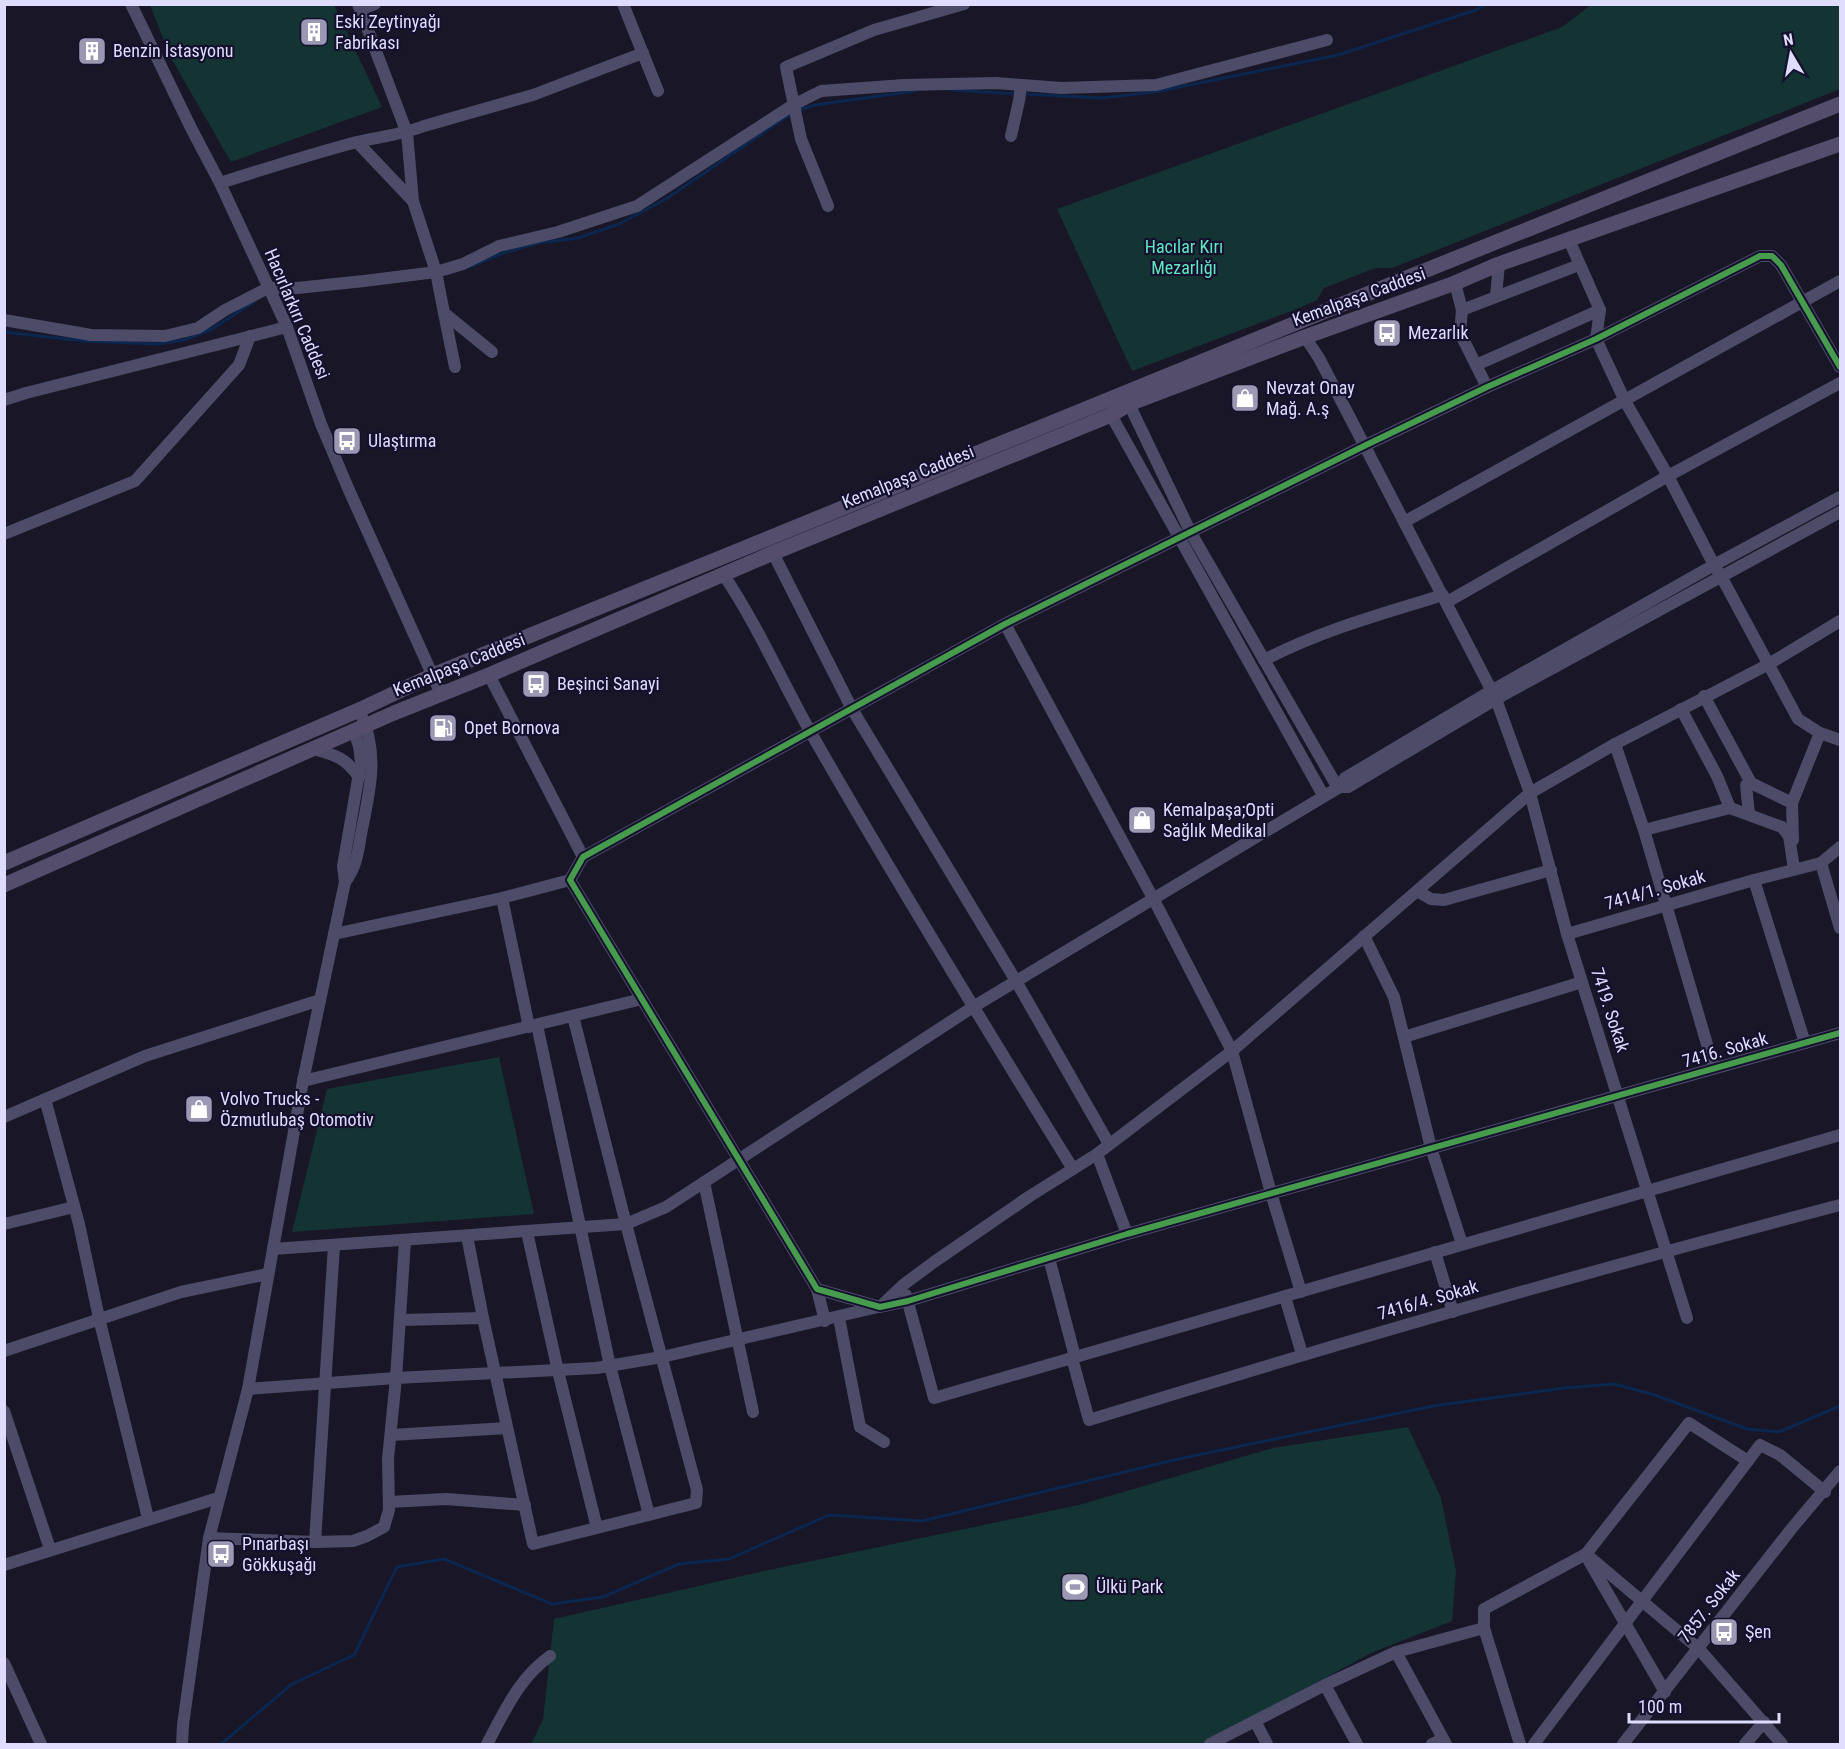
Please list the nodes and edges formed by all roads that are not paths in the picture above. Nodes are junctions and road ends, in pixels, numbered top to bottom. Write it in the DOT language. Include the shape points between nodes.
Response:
graph roads {
  1 [pos="131,4"];
  2 [pos="375,4"];
  3 [pos="623,4"];
  4 [pos="964,4"];
  5 [pos="359,7"];
  6 [pos="1327,40"];
  7 [pos="644,53"];
  8 [pos="658,91"];
  9 [pos="1020,92"];
  10 [pos="1840,104"];
  11 [pos="794,110"];
  12 [pos="407,133"];
  13 [pos="1011,136"];
  14 [pos="357,142"];
  15 [pos="1840,144"];
  16 [pos="220,183"];
  17 [pos="413,201"];
  18 [pos="828,206"];
  19 [pos="1569,240"];
  20 [pos="1498,264"];
  21 [pos="1579,264"];
  22 [pos="436,272"];
  23 [pos="1840,281"];
  24 [pos="1455,283"];
  25 [pos="268,288"];
  26 [pos="1496,296"];
  27 [pos="1804,302"];
  28 [pos="1461,310"];
  29 [pos="1600,310"];
  30 [pos="444,313"];
  31 [pos="4,320"];
  32 [pos="287,327"];
  33 [pos="250,336"];
  34 [pos="1305,337"];
  35 [pos="1596,339"];
  36 [pos="492,352"];
  37 [pos="1476,365"];
  38 [pos="455,367"];
  39 [pos="1840,367"];
  40 [pos="1840,383"];
  41 [pos="1487,387"];
  42 [pos="4,400"];
  43 [pos="1625,401"];
  44 [pos="1129,404"];
  45 [pos="1111,415"];
  46 [pos="1364,446"];
  47 [pos="1668,476"];
  48 [pos="1840,497"];
  49 [pos="1840,512"];
  50 [pos="1404,522"];
  51 [pos="4,534"];
  52 [pos="1186,535"];
  53 [pos="773,553"];
  54 [pos="1714,565"];
  55 [pos="723,574"];
  56 [pos="1722,578"];
  57 [pos="1445,598"];
  58 [pos="1840,621"];
  59 [pos="1005,624"];
  60 [pos="1264,660"];
  61 [pos="1769,664"];
  62 [pos="433,675"];
  63 [pos="489,675"];
  64 [pos="441,694"];
  65 [pos="1493,695"];
  66 [pos="1704,696"];
  67 [pos="1680,708"];
  68 [pos="852,709"];
  69 [pos="353,712"];
  70 [pos="361,729"];
  71 [pos="811,732"];
  72 [pos="1820,733"];
  73 [pos="1840,740"];
  74 [pos="1615,744"];
  75 [pos="313,749"];
  76 [pos="359,777"];
  77 [pos="1748,784"];
  78 [pos="1338,788"];
  79 [pos="1725,792"];
  80 [pos="1530,793"];
  81 [pos="1323,795"];
  82 [pos="1792,803"];
  83 [pos="1730,808"];
  84 [pos="1749,814"];
  85 [pos="1644,830"];
  86 [pos="1840,847"];
  87 [pos="583,857"];
  88 [pos="4,863"];
  89 [pos="1821,863"];
  90 [pos="1794,869"];
  91 [pos="1551,870"];
  92 [pos="570,880"];
  93 [pos="1754,880"];
  94 [pos="345,882"];
  95 [pos="4,885"];
  96 [pos="1417,891"];
  97 [pos="502,898"];
  98 [pos="1153,898"];
  99 [pos="1665,906"];
  100 [pos="1840,928"];
  101 [pos="334,934"];
  102 [pos="1567,934"];
  103 [pos="1364,936"];
  104 [pos="1016,981"];
  105 [pos="1582,982"];
  106 [pos="642,999"];
  107 [pos="320,1000"];
  108 [pos="973,1007"];
  109 [pos="573,1016"];
  110 [pos="533,1026"];
  111 [pos="1840,1033"];
  112 [pos="1404,1037"];
  113 [pos="1805,1043"];
  114 [pos="1232,1051"];
  115 [pos="1714,1068"];
  116 [pos="303,1081"];
  117 [pos="1618,1096"];
  118 [pos="45,1099"];
  119 [pos="4,1117"];
  120 [pos="1840,1136"];
  121 [pos="1109,1144"];
  122 [pos="1431,1148"];
  123 [pos="1097,1154"];
  124 [pos="738,1160"];
  125 [pos="1073,1169"];
  126 [pos="704,1182"];
  127 [pos="1649,1192"];
  128 [pos="1271,1194"];
  129 [pos="1840,1205"];
  130 [pos="74,1207"];
  131 [pos="4,1224"];
  132 [pos="626,1224"];
  133 [pos="579,1228"];
  134 [pos="527,1232"];
  135 [pos="1127,1234"];
  136 [pos="467,1236"];
  137 [pos="405,1241"];
  138 [pos="1462,1244"];
  139 [pos="334,1246"];
  140 [pos="273,1249"];
  141 [pos="1666,1250"];
  142 [pos="1435,1252"];
  143 [pos="1049,1258"];
  144 [pos="268,1274"];
  145 [pos="903,1285"];
  146 [pos="817,1289"];
  147 [pos="1301,1292"];
  148 [pos="1286,1297"];
  149 [pos="908,1301"];
  150 [pos="880,1306"];
  151 [pos="1453,1312"];
  152 [pos="839,1317"];
  153 [pos="99,1318"];
  154 [pos="483,1318"];
  155 [pos="1687,1318"];
  156 [pos="400,1320"];
  157 [pos="825,1321"];
  158 [pos="737,1340"];
  159 [pos="4,1351"];
  160 [pos="1302,1354"];
  161 [pos="662,1357"];
  162 [pos="1073,1358"];
  163 [pos="610,1366"];
  164 [pos="558,1371"];
  165 [pos="495,1374"];
  166 [pos="396,1378"];
  167 [pos="326,1383"];
  168 [pos="248,1389"];
  169 [pos="4,1411"];
  170 [pos="753,1412"];
  171 [pos="507,1428"];
  172 [pos="8,1433"];
  173 [pos="391,1435"];
  174 [pos="884,1442"];
  175 [pos="1748,1461"];
  176 [pos="1840,1471"];
  177 [pos="1825,1492"];
  178 [pos="218,1498"];
  179 [pos="389,1502"];
  180 [pos="525,1505"];
  181 [pos="649,1515"];
  182 [pos="148,1518"];
  183 [pos="597,1528"];
  184 [pos="209,1538"];
  185 [pos="315,1542"];
  186 [pos="50,1549"];
  187 [pos="1586,1554"];
  188 [pos="4,1565"];
  189 [pos="1642,1600"];
  190 [pos="1626,1624"];
  191 [pos="1484,1628"];
  192 [pos="1699,1649"];
  193 [pos="1396,1652"];
  194 [pos="550,1656"];
  195 [pos="4,1663"];
  196 [pos="1325,1685"];
  197 [pos="1665,1692"];
  198 [pos="1255,1721"];
  199 [pos="1764,1722"];
  200 [pos="1440,1743"];
  201 [pos="41,1744"];
  202 [pos="182,1744"];
  203 [pos="487,1744"];
  204 [pos="1210,1744"];
  205 [pos="1267,1744"];
  206 [pos="1357,1744"];
  207 [pos="1520,1744"];
  208 [pos="1534,1744"];
  209 [pos="1623,1744"];
  210 [pos="1745,1744"];
  211 [pos="1782,1744"];
  1 -- 16 [label="street, Hacırlarkırı Caddesi"];
  2 -- 5 [label="street"];
  3 -- 7 [label="street"];
  4 -- 11 [label="street" via="874,30 786,67"];
  5 -- 12 [label="street"];
  6 -- 9 [label="street" via="1156,85"];
  7 -- 8 [label="street"];
  7 -- 12 [label="street" via="533,95"];
  9 -- 11 [label="street" via="996,83 904,84 821,91"];
  9 -- 13 [label="street"];
  10 -- 62 [label="main road, Kemalpaşa Caddesi"];
  11 -- 18 [label="street" via="801,139"];
  11 -- 22 [label="street" via="637,206 500,246"];
  12 -- 14 [label="street"];
  12 -- 17 [label="street"];
  14 -- 16 [label="street"];
  14 -- 17 [label="street"];
  15 -- 19 [label="main road, Kemalpaşa Caddesi"];
  16 -- 25 [label="street, Hacırlarkırı Caddesi"];
  17 -- 22 [label="street"];
  19 -- 20 [label="main road, Kemalpaşa Caddesi"];
  19 -- 21 [label="street"];
  20 -- 24 [label="main road, Kemalpaşa Caddesi"];
  20 -- 26 [label="street"];
  21 -- 26 [label="street"];
  21 -- 29 [label="street"];
  22 -- 25 [label="street"];
  22 -- 30 [label="street"];
  23 -- 27 [label="street"];
  24 -- 28 [label="street"];
  24 -- 34 [label="main road, Kemalpaşa Caddesi"];
  25 -- 31 [label="street" via="198,328 165,336 91,335"];
  25 -- 32 [label="street, Hacırlarkırı Caddesi"];
  26 -- 28 [label="street"];
  27 -- 35 [label="street" via="1772,256 1760,256"];
  27 -- 39 [label="street"];
  27 -- 43 [label="street"];
  28 -- 37 [label="street" via="1460,333"];
  29 -- 35 [label="street"];
  29 -- 37 [label="street"];
  30 -- 36 [label="street"];
  30 -- 38 [label="street"];
  32 -- 33 [label="street"];
  32 -- 62 [label="street, Hacırlarkırı Caddesi" via="330,445"];
  33 -- 42 [label="street"];
  33 -- 51 [label="street" via="239,364 135,481"];
  34 -- 44 [label="main road, Kemalpaşa Caddesi"];
  34 -- 46 [label="street, 7419. Sokak"];
  35 -- 41 [label="street"];
  35 -- 43 [label="street"];
  37 -- 41 [label="street"];
  40 -- 47 [label="street"];
  41 -- 46 [label="street"];
  43 -- 47 [label="street"];
  43 -- 50 [label="street"];
  44 -- 45 [label="main road, Kemalpaşa Caddesi"];
  44 -- 52 [label="street"];
  45 -- 52 [label="street"];
  45 -- 53 [label="main road, Kemalpaşa Caddesi"];
  46 -- 50 [label="street, 7419. Sokak"];
  46 -- 52 [label="street"];
  47 -- 54 [label="street"];
  47 -- 57 [label="street"];
  48 -- 54 [label="street"];
  49 -- 56 [label="street"];
  50 -- 57 [label="street, 7419. Sokak"];
  52 -- 59 [label="street"];
  52 -- 60 [label="street"];
  52 -- 81 [label="street"];
  53 -- 55 [label="main road, Kemalpaşa Caddesi"];
  53 -- 68 [label="street"];
  54 -- 56 [label="street"];
  54 -- 65 [label="street"];
  55 -- 63 [label="main road, Kemalpaşa Caddesi"];
  55 -- 71 [label="street" via="744,604"];
  56 -- 61 [label="street"];
  56 -- 65 [label="street"];
  57 -- 60 [label="street" via="1341,625"];
  57 -- 65 [label="street, 7419. Sokak"];
  58 -- 61 [label="street"];
  59 -- 68 [label="street"];
  59 -- 98 [label="street"];
  60 -- 78 [label="street"];
  61 -- 66 [label="street"];
  61 -- 72 [label="street" via="1798,719"];
  62 -- 64 [label="street, Hacırlarkırı Caddesi"];
  62 -- 69 [label="main road, Kemalpaşa Caddesi"];
  63 -- 64 [label="main road, Kemalpaşa Caddesi"];
  63 -- 87 [label="street"];
  64 -- 70 [label="main road, Kemalpaşa Caddesi"];
  65 -- 78 [label="street" via="1345,778"];
  65 -- 80 [label="street, 7419. Sokak"];
  66 -- 67 [label="street"];
  66 -- 77 [label="street"];
  67 -- 74 [label="street"];
  67 -- 79 [label="street"];
  68 -- 71 [label="street"];
  68 -- 104 [label="street"];
  69 -- 70 [label="main road"];
  69 -- 88 [label="main road"];
  70 -- 75 [label="main road, Kemalpaşa Caddesi"];
  70 -- 76 [label="street"];
  70 -- 94 [label="street" via="372,760 371,783 355,869"];
  71 -- 87 [label="street"];
  71 -- 108 [label="street"];
  72 -- 73 [label="street"];
  72 -- 82 [label="street"];
  74 -- 80 [label="street"];
  74 -- 85 [label="street"];
  75 -- 76 [label="street" via="342,758"];
  75 -- 95 [label="main road, Kemalpaşa Caddesi"];
  76 -- 94 [label="street" via="343,866"];
  77 -- 79 [label="street"];
  77 -- 82 [label="street"];
  77 -- 84 [label="street"];
  78 -- 81 [label="street"];
  79 -- 83 [label="street"];
  80 -- 91 [label="street, 7419. Sokak"];
  80 -- 96 [label="street"];
  81 -- 98 [label="street"];
  82 -- 90 [label="street"];
  83 -- 84 [label="street"];
  83 -- 85 [label="street"];
  84 -- 90 [label="street" via="1782,827 1788,836"];
  85 -- 99 [label="street"];
  86 -- 89 [label="street"];
  87 -- 92 [label="street"];
  89 -- 90 [label="street, 7414/1. Sokak"];
  89 -- 100 [label="street"];
  90 -- 93 [label="street, 7414/1. Sokak"];
  91 -- 96 [label="street" via="1444,900 1431,899"];
  91 -- 102 [label="street, 7419. Sokak"];
  92 -- 97 [label="street"];
  92 -- 106 [label="street"];
  93 -- 99 [label="street, 7414/1. Sokak"];
  93 -- 113 [label="street"];
  94 -- 101 [label="street"];
  96 -- 103 [label="street"];
  97 -- 101 [label="street"];
  97 -- 110 [label="street"];
  98 -- 104 [label="street"];
  98 -- 114 [label="street"];
  99 -- 102 [label="street, 7414/1. Sokak"];
  99 -- 115 [label="street"];
  101 -- 107 [label="street"];
  102 -- 105 [label="street, 7419. Sokak"];
  103 -- 112 [label="street" via="1394,997"];
  103 -- 114 [label="street"];
  104 -- 108 [label="street"];
  104 -- 121 [label="street"];
  105 -- 112 [label="street"];
  105 -- 117 [label="street, 7419. Sokak"];
  106 -- 109 [label="street"];
  106 -- 124 [label="street"];
  107 -- 116 [label="street"];
  107 -- 118 [label="street" via="145,1056"];
  108 -- 124 [label="street"];
  108 -- 125 [label="street"];
  109 -- 110 [label="street"];
  109 -- 132 [label="street"];
  110 -- 116 [label="street"];
  110 -- 133 [label="street"];
  111 -- 113 [label="street, 7416. Sokak"];
  112 -- 122 [label="street"];
  113 -- 115 [label="street, 7416. Sokak"];
  114 -- 121 [label="street"];
  114 -- 128 [label="street"];
  115 -- 117 [label="street, 7416. Sokak"];
  116 -- 140 [label="street"];
  117 -- 122 [label="street, 7416. Sokak"];
  117 -- 127 [label="street, 7419. Sokak"];
  118 -- 119 [label="street"];
  118 -- 130 [label="street"];
  120 -- 127 [label="street"];
  121 -- 123 [label="street"];
  122 -- 128 [label="street, 7416. Sokak"];
  122 -- 138 [label="street"];
  123 -- 125 [label="street"];
  123 -- 135 [label="street"];
  124 -- 126 [label="street"];
  124 -- 146 [label="street"];
  125 -- 145 [label="street"];
  126 -- 132 [label="street" via="666,1207"];
  126 -- 158 [label="street"];
  127 -- 138 [label="street"];
  127 -- 141 [label="street, 7419. Sokak"];
  128 -- 135 [label="street, 7416. Sokak"];
  128 -- 147 [label="street"];
  129 -- 141 [label="street, 7416/4. Sokak"];
  130 -- 131 [label="street"];
  130 -- 153 [label="street"];
  132 -- 133 [label="street"];
  132 -- 161 [label="street"];
  133 -- 134 [label="street"];
  133 -- 163 [label="street"];
  134 -- 136 [label="street"];
  134 -- 164 [label="street"];
  135 -- 143 [label="street, 7416. Sokak"];
  136 -- 137 [label="street"];
  136 -- 154 [label="street"];
  137 -- 139 [label="street"];
  137 -- 156 [label="street"];
  138 -- 142 [label="street"];
  139 -- 140 [label="street"];
  139 -- 167 [label="street"];
  140 -- 144 [label="street"];
  141 -- 151 [label="street, 7416/4. Sokak"];
  141 -- 155 [label="street, 7419. Sokak"];
  142 -- 147 [label="street"];
  142 -- 151 [label="street"];
  143 -- 149 [label="street, 7416. Sokak"];
  143 -- 162 [label="street"];
  144 -- 153 [label="street" via="181,1292"];
  144 -- 168 [label="street"];
  145 -- 149 [label="street"];
  145 -- 150 [label="street"];
  146 -- 150 [label="street"];
  146 -- 157 [label="street"];
  147 -- 148 [label="street"];
  148 -- 160 [label="street"];
  148 -- 162 [label="street"];
  149 -- 150 [label="street, 7416. Sokak"];
  149 -- 162 [label="street" via="934,1398"];
  150 -- 152 [label="street, 7416. Sokak"];
  151 -- 160 [label="street, 7416/4. Sokak"];
  152 -- 157 [label="street, 7416. Sokak"];
  152 -- 174 [label="street" via="860,1426"];
  153 -- 159 [label="street"];
  153 -- 182 [label="street"];
  154 -- 156 [label="street"];
  154 -- 165 [label="street"];
  156 -- 166 [label="street"];
  157 -- 158 [label="street, 7416. Sokak"];
  158 -- 161 [label="street, 7416. Sokak"];
  158 -- 170 [label="street"];
  160 -- 162 [label="street, 7416/4. Sokak" via="1089,1420"];
  161 -- 163 [label="street, 7416. Sokak"];
  161 -- 181 [label="street" via="697,1490 696,1503"];
  163 -- 164 [label="street, 7416. Sokak"];
  163 -- 181 [label="street"];
  164 -- 165 [label="street, 7416. Sokak"];
  164 -- 183 [label="street"];
  165 -- 166 [label="street, 7416. Sokak"];
  165 -- 171 [label="street"];
  166 -- 167 [label="street, 7416. Sokak"];
  166 -- 173 [label="street"];
  167 -- 168 [label="street, 7416. Sokak"];
  167 -- 185 [label="street"];
  168 -- 178 [label="street"];
  169 -- 172 [label="street"];
  171 -- 173 [label="street"];
  171 -- 180 [label="street"];
  172 -- 186 [label="street"];
  173 -- 179 [label="street"];
  175 -- 177 [label="street" via="1760,1445 1780,1455"];
  175 -- 187 [label="street" via="1689,1423"];
  175 -- 189 [label="street"];
  176 -- 177 [label="street, 7857. Sokak"];
  177 -- 192 [label="street, 7857. Sokak" via="1792,1528"];
  178 -- 182 [label="street"];
  178 -- 184 [label="street"];
  179 -- 180 [label="street" via="447,1499"];
  179 -- 185 [label="street" via="384,1527 353,1541"];
  180 -- 183 [label="street" via="533,1544"];
  181 -- 183 [label="street"];
  182 -- 186 [label="street"];
  184 -- 185 [label="street"];
  184 -- 202 [label="street"];
  186 -- 188 [label="street"];
  187 -- 189 [label="street"];
  187 -- 190 [label="street"];
  187 -- 191 [label="street" via="1484,1608"];
  189 -- 190 [label="street"];
  189 -- 192 [label="street"];
  190 -- 197 [label="street"];
  190 -- 208 [label="street"];
  191 -- 193 [label="street"];
  191 -- 207 [label="street"];
  192 -- 197 [label="street, 7857. Sokak"];
  192 -- 199 [label="street"];
  193 -- 196 [label="street"];
  193 -- 200 [label="street"];
  194 -- 203 [label="street" via="532,1669 517,1688"];
  195 -- 201 [label="street"];
  196 -- 198 [label="street"];
  196 -- 206 [label="street"];
  197 -- 209 [label="street, 7857. Sokak"];
  198 -- 204 [label="street"];
  198 -- 205 [label="street"];
  199 -- 210 [label="street"];
  199 -- 211 [label="street"];
}
